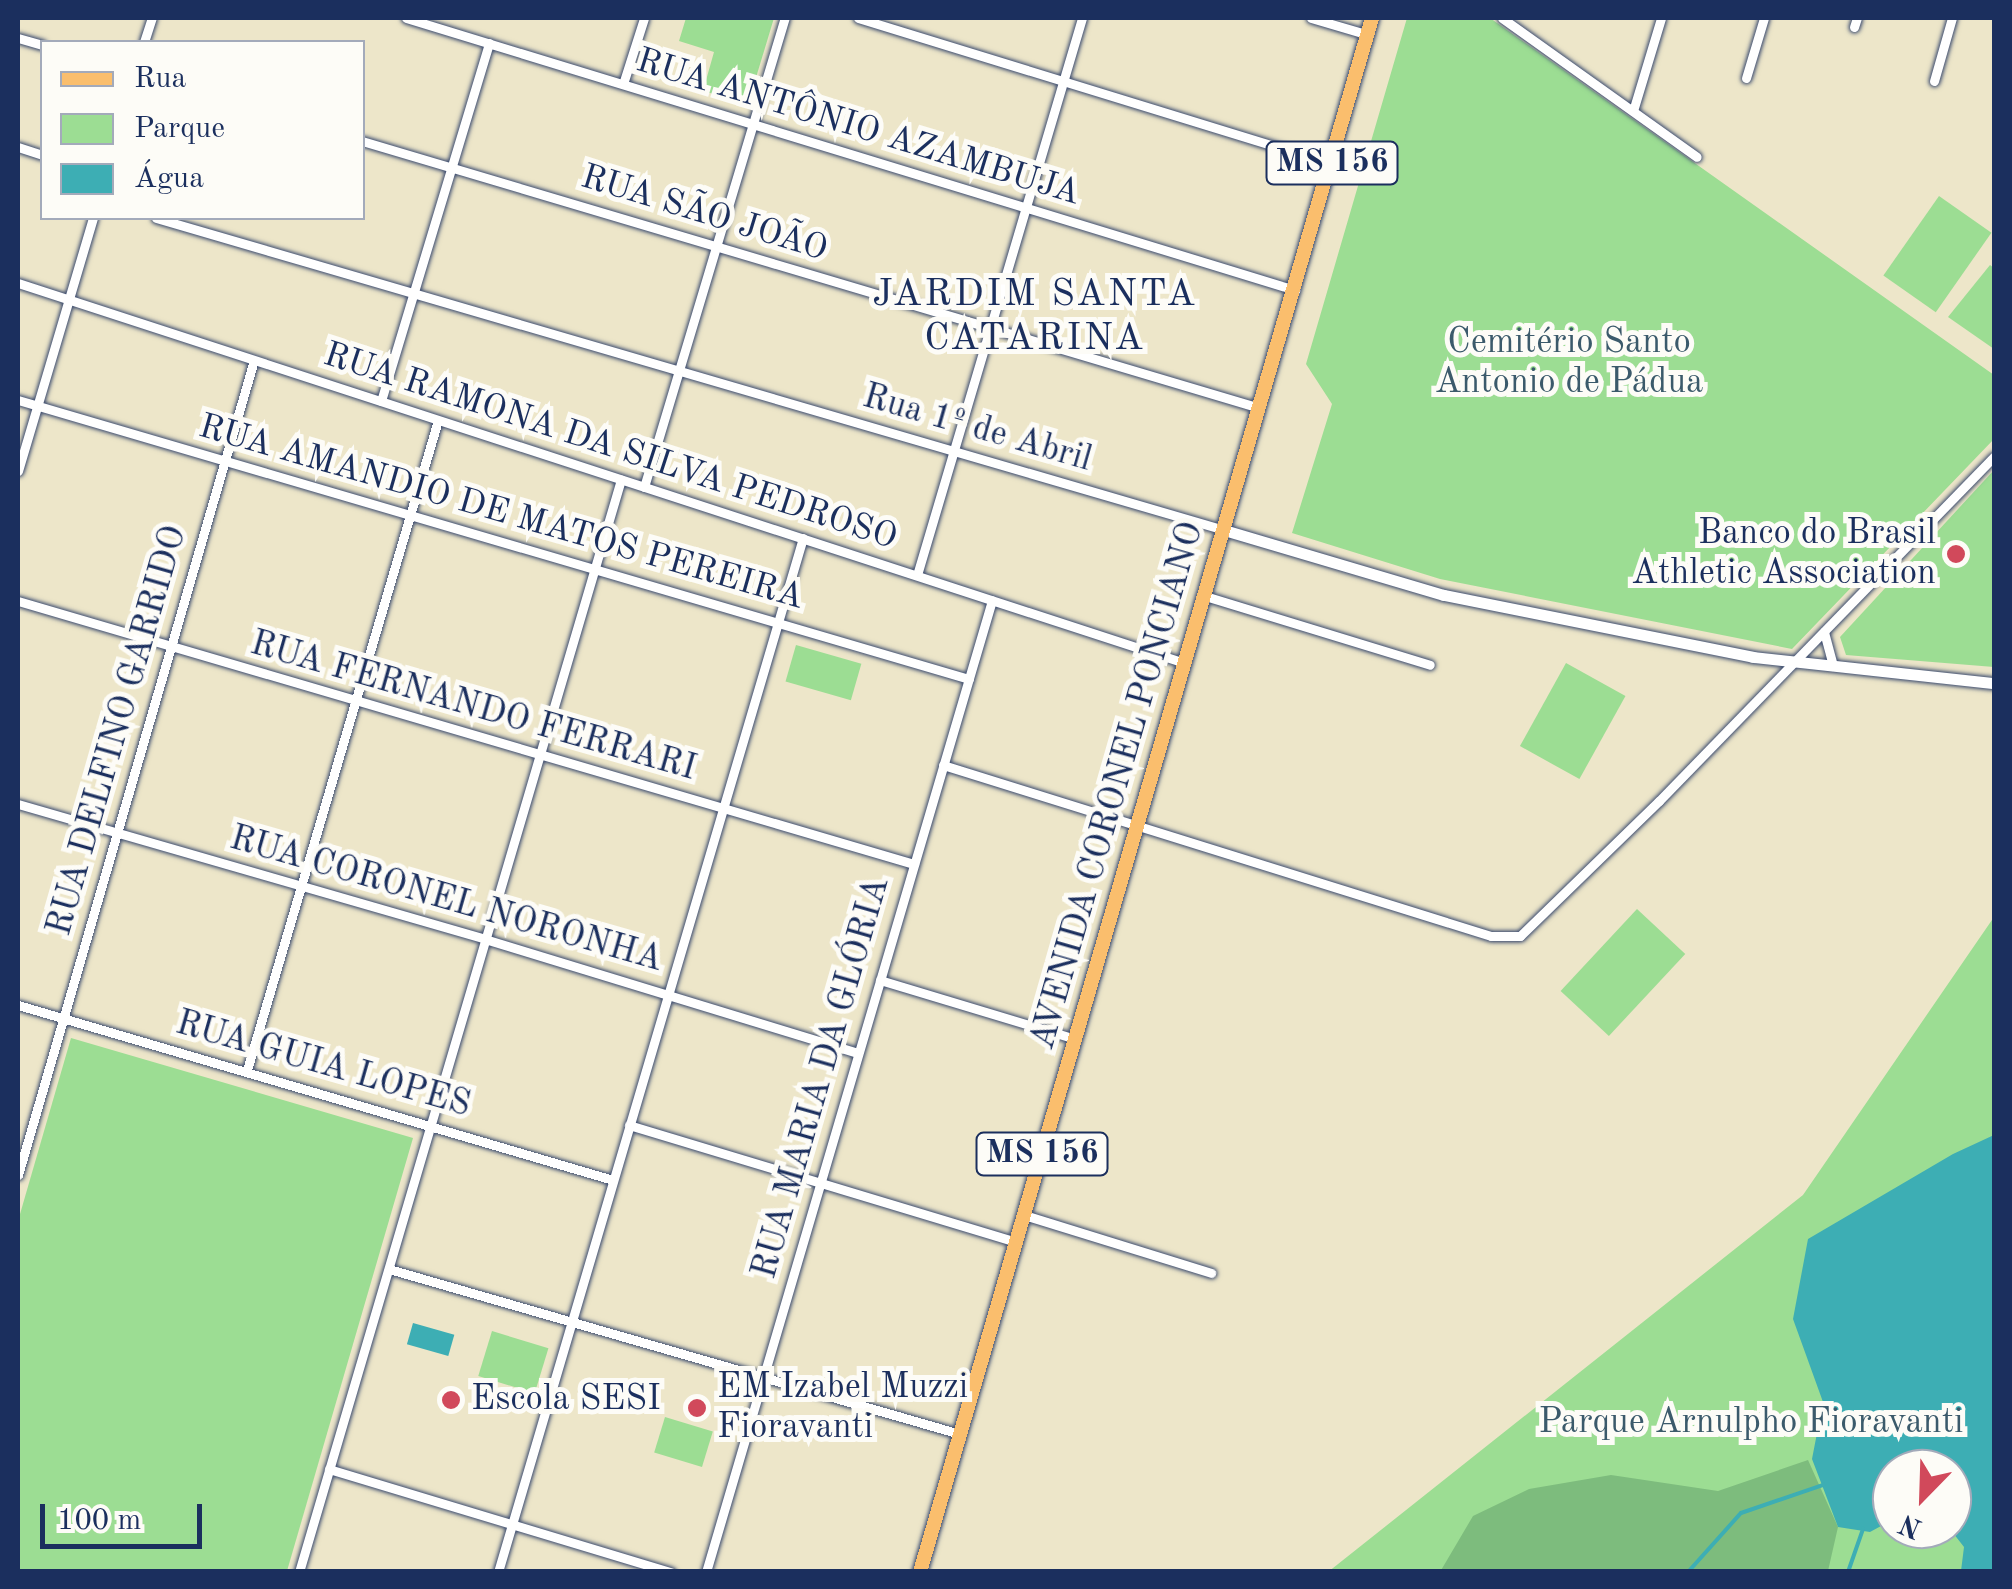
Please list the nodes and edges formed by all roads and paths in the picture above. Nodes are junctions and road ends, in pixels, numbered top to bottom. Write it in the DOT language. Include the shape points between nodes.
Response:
graph roads {
  1 [pos="406,18"];
  2 [pos="644,18"];
  3 [pos="785,18"];
  4 [pos="858,18"];
  5 [pos="1082,18"];
  6 [pos="1311,18"];
  7 [pos="1372,18"];
  8 [pos="1502,18"];
  9 [pos="1661,18"];
  10 [pos="1764,18"];
  11 [pos="1952,18"];
  12 [pos="1370,35"];
  13 [pos="489,43"];
  14 [pos="1746,78"];
  15 [pos="1063,81"];
  16 [pos="1934,82"];
  17 [pos="624,84"];
  18 [pos="1633,111"];
  19 [pos="753,124"];
  20 [pos="365,142"];
  21 [pos="1697,156"];
  22 [pos="1332,164"];
  23 [pos="452,167"];
  24 [pos="1026,208"];
  25 [pos="92,220"];
  26 [pos="163,220"];
  27 [pos="716,246"];
  28 [pos="18,283"];
  29 [pos="1295,290"];
  30 [pos="414,293"];
  31 [pos="68,300"];
  32 [pos="990,328"];
  33 [pos="254,360"];
  34 [pos="679,371"];
  35 [pos="18,400"];
  36 [pos="381,401"];
  37 [pos="37,406"];
  38 [pos="1260,408"];
  39 [pos="438,420"];
  40 [pos="954,451"];
  41 [pos="1994,457"];
  42 [pos="225,460"];
  43 [pos="18,471"];
  44 [pos="621,479"];
  45 [pos="644,487"];
  46 [pos="410,515"];
  47 [pos="1224,530"];
  48 [pos="803,538"];
  49 [pos="592,567"];
  50 [pos="917,575"];
  51 [pos="1205,596"];
  52 [pos="992,600"];
  53 [pos="18,601"];
  54 [pos="778,623"];
  55 [pos="1824,632"];
  56 [pos="171,646"];
  57 [pos="1186,662"];
  58 [pos="1791,663"];
  59 [pos="1430,665"];
  60 [pos="1833,666"];
  61 [pos="968,678"];
  62 [pos="1994,683"];
  63 [pos="355,702"];
  64 [pos="539,754"];
  65 [pos="943,765"];
  66 [pos="18,804"];
  67 [pos="723,808"];
  68 [pos="1137,828"];
  69 [pos="116,834"];
  70 [pos="914,864"];
  71 [pos="301,886"];
  72 [pos="485,938"];
  73 [pos="880,980"];
  74 [pos="668,993"];
  75 [pos="18,1006"];
  76 [pos="63,1019"];
  77 [pos="1076,1039"];
  78 [pos="858,1052"];
  79 [pos="247,1070"];
  80 [pos="430,1126"];
  81 [pos="630,1126"];
  82 [pos="18,1175"];
  83 [pos="614,1180"];
  84 [pos="820,1184"];
  85 [pos="1024,1215"];
  86 [pos="1016,1242"];
  87 [pos="389,1269"];
  88 [pos="1210,1273"];
  89 [pos="571,1323"];
  90 [pos="762,1378"];
  91 [pos="960,1434"];
  92 [pos="329,1469"];
  93 [pos="512,1524"];
  94 [pos="298,1572"];
  95 [pos="498,1572"];
  96 [pos="670,1572"];
  97 [pos="706,1572"];
  98 [pos="920,1572"];
  1 -- 13 [label="street, RUA ANTÔNIO AZAMBUJA"];
  2 -- 17 [label="street"];
  3 -- 19 [label="street"];
  4 -- 15 [label="street"];
  5 -- 15 [label="street"];
  6 -- 12 [label="street"];
  7 -- 12 [label="main road, AVENIDA CORONEL PONCIANO / MS 156"];
  8 -- 18 [label="street"];
  9 -- 18 [label="street"];
  10 -- 14 [label="street"];
  11 -- 16 [label="street"];
  12 -- 22 [label="main road, AVENIDA CORONEL PONCIANO / MS 156"];
  13 -- 17 [label="street, RUA ANTÔNIO AZAMBUJA"];
  13 -- 23 [label="street"];
  15 -- 22 [label="street"];
  15 -- 24 [label="street"];
  17 -- 19 [label="street, RUA ANTÔNIO AZAMBUJA"];
  18 -- 21 [label="street"];
  19 -- 24 [label="street, RUA ANTÔNIO AZAMBUJA"];
  19 -- 27 [label="street"];
  20 -- 23 [label="street, RUA SÃO JOÃO"];
  22 -- 29 [label="main road, AVENIDA CORONEL PONCIANO / MS 156"];
  23 -- 27 [label="street, RUA SÃO JOÃO"];
  23 -- 30 [label="street"];
  24 -- 29 [label="street, RUA ANTÔNIO AZAMBUJA"];
  24 -- 32 [label="street"];
  25 -- 31 [label="street"];
  26 -- 30 [label="street, Rua 1º de Abril"];
  27 -- 32 [label="street, RUA SÃO JOÃO"];
  27 -- 34 [label="street"];
  28 -- 31 [label="street, RUA RAMONA DA SILVA PEDROSO"];
  29 -- 38 [label="main road, AVENIDA CORONEL PONCIANO / MS 156"];
  30 -- 34 [label="street, Rua 1º de Abril"];
  30 -- 36 [label="street"];
  31 -- 33 [label="street, RUA RAMONA DA SILVA PEDROSO"];
  31 -- 37 [label="street"];
  32 -- 38 [label="street, RUA SÃO JOÃO"];
  32 -- 40 [label="street"];
  33 -- 36 [label="street, RUA RAMONA DA SILVA PEDROSO"];
  33 -- 42 [label="street, RUA DELFINO GARRIDO"];
  34 -- 40 [label="street, Rua 1º de Abril"];
  34 -- 45 [label="street"];
  35 -- 37 [label="street, RUA AMANDIO DE MATOS PEREIRA"];
  36 -- 39 [label="street, RUA RAMONA DA SILVA PEDROSO"];
  37 -- 42 [label="street, RUA AMANDIO DE MATOS PEREIRA"];
  37 -- 43 [label="street"];
  38 -- 47 [label="main road, AVENIDA CORONEL PONCIANO / MS 156"];
  39 -- 44 [label="street, RUA RAMONA DA SILVA PEDROSO"];
  39 -- 46 [label="street"];
  40 -- 47 [label="street, Rua 1º de Abril"];
  40 -- 50 [label="street"];
  41 -- 55 [label="street"];
  42 -- 46 [label="street, RUA AMANDIO DE MATOS PEREIRA"];
  42 -- 56 [label="street, RUA DELFINO GARRIDO"];
  44 -- 45 [label="street, RUA RAMONA DA SILVA PEDROSO"];
  44 -- 49 [label="street"];
  45 -- 48 [label="street, RUA RAMONA DA SILVA PEDROSO"];
  46 -- 49 [label="street, RUA AMANDIO DE MATOS PEREIRA"];
  46 -- 63 [label="street"];
  47 -- 51 [label="main road, AVENIDA CORONEL PONCIANO / MS 156"];
  47 -- 58 [label="street, Rua 1º de Abril" via="1444,595"];
  48 -- 50 [label="street, RUA RAMONA DA SILVA PEDROSO"];
  48 -- 54 [label="street"];
  49 -- 54 [label="street, RUA AMANDIO DE MATOS PEREIRA"];
  49 -- 64 [label="street"];
  50 -- 52 [label="street, RUA RAMONA DA SILVA PEDROSO"];
  51 -- 57 [label="main road, AVENIDA CORONEL PONCIANO / MS 156"];
  51 -- 59 [label="street"];
  52 -- 57 [label="street, RUA RAMONA DA SILVA PEDROSO"];
  52 -- 61 [label="street, RUA MARIA DA GLÓRIA"];
  53 -- 56 [label="street, RUA FERNANDO FERRARI"];
  54 -- 61 [label="street, RUA AMANDIO DE MATOS PEREIRA"];
  54 -- 67 [label="street"];
  55 -- 58 [label="street"];
  55 -- 60 [label="street"];
  56 -- 63 [label="street, RUA FERNANDO FERRARI"];
  56 -- 69 [label="street, RUA DELFINO GARRIDO"];
  57 -- 68 [label="main road, AVENIDA CORONEL PONCIANO / MS 156"];
  58 -- 60 [label="street, Rua 1º de Abril"];
  58 -- 68 [label="street" via="1520,936 1491,936"];
  60 -- 62 [label="street, Rua 1º de Abril"];
  61 -- 65 [label="street, RUA MARIA DA GLÓRIA"];
  63 -- 64 [label="street, RUA FERNANDO FERRARI"];
  63 -- 71 [label="street"];
  64 -- 67 [label="street, RUA FERNANDO FERRARI"];
  64 -- 72 [label="street"];
  65 -- 68 [label="street"];
  65 -- 70 [label="street, RUA MARIA DA GLÓRIA"];
  66 -- 69 [label="street, RUA CORONEL NORONHA"];
  67 -- 70 [label="street, RUA FERNANDO FERRARI"];
  67 -- 74 [label="street"];
  68 -- 77 [label="main road, AVENIDA CORONEL PONCIANO / MS 156"];
  69 -- 71 [label="street, RUA CORONEL NORONHA"];
  69 -- 76 [label="street, RUA DELFINO GARRIDO"];
  70 -- 73 [label="street, RUA MARIA DA GLÓRIA"];
  71 -- 72 [label="street, RUA CORONEL NORONHA"];
  71 -- 79 [label="street"];
  72 -- 74 [label="street, RUA CORONEL NORONHA"];
  72 -- 80 [label="street"];
  73 -- 77 [label="street"];
  73 -- 78 [label="street, RUA MARIA DA GLÓRIA"];
  74 -- 78 [label="street, RUA CORONEL NORONHA"];
  74 -- 81 [label="street"];
  75 -- 76 [label="street, RUA GUIA LOPES"];
  76 -- 79 [label="street, RUA GUIA LOPES"];
  76 -- 82 [label="street, RUA DELFINO GARRIDO"];
  77 -- 85 [label="main road, AVENIDA CORONEL PONCIANO / MS 156"];
  78 -- 84 [label="street, RUA MARIA DA GLÓRIA"];
  79 -- 80 [label="street, RUA GUIA LOPES"];
  80 -- 83 [label="street, RUA GUIA LOPES"];
  80 -- 87 [label="street"];
  81 -- 83 [label="street"];
  81 -- 84 [label="street"];
  83 -- 89 [label="street"];
  84 -- 86 [label="street"];
  84 -- 90 [label="street, RUA MARIA DA GLÓRIA"];
  85 -- 86 [label="main road, AVENIDA CORONEL PONCIANO / MS 156"];
  85 -- 88 [label="street"];
  86 -- 91 [label="main road, AVENIDA CORONEL PONCIANO / MS 156"];
  87 -- 89 [label="street"];
  87 -- 92 [label="street"];
  89 -- 90 [label="street"];
  89 -- 93 [label="street"];
  90 -- 91 [label="street"];
  90 -- 97 [label="street, RUA MARIA DA GLÓRIA"];
  91 -- 98 [label="main road, AVENIDA CORONEL PONCIANO / MS 156"];
  92 -- 93 [label="street"];
  92 -- 94 [label="street"];
  93 -- 95 [label="street"];
  93 -- 96 [label="street"];
}
